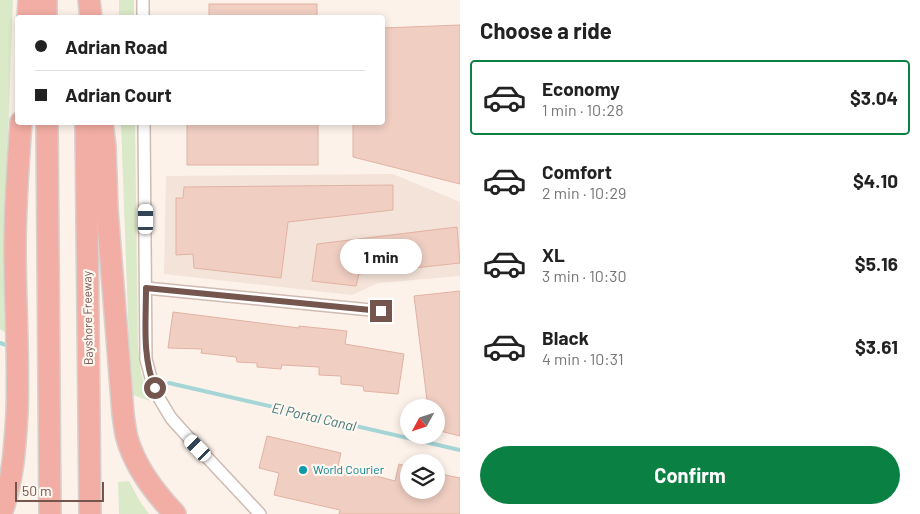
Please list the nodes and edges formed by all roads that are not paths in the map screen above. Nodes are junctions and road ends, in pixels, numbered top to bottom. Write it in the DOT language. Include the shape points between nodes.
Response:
graph roads {
  1 [pos="29,0"];
  2 [pos="46,0"];
  3 [pos="85,0"];
  4 [pos="89,0"];
  5 [pos="143,0"];
  6 [pos="28,15"];
  7 [pos="46,15"];
  8 [pos="85,15"];
  9 [pos="91,15"];
  10 [pos="143,15"];
  11 [pos="21,125"];
  12 [pos="47,125"];
  13 [pos="86,125"];
  14 [pos="102,125"];
  15 [pos="144,125"];
  16 [pos="146,288"];
  17 [pos="381,311"];
  18 [pos="89,370"];
  19 [pos="1,514"];
  20 [pos="50,514"];
  21 [pos="90,514"];
  22 [pos="103,514"];
  23 [pos="175,514"];
  24 [pos="260,514"];
  1 -- 6 [label="highway"];
  2 -- 7 [label="highway"];
  3 -- 8 [label="highway"];
  4 -- 9 [label="highway"];
  5 -- 10 [label="street"];
  11 -- 19 [label="highway" via="15,246 16,432 13,469"];
  12 -- 20 [label="highway"];
  13 -- 18 [label="highway, Bayshore Freeway"];
  14 -- 23 [label="highway" via="127,439 150,485"];
  15 -- 16 [label="street"];
  16 -- 17 [label="street"];
  16 -- 24 [label="street" via="146,359 159,398 171,418"];
  18 -- 21 [label="highway, Bayshore Freeway"];
  18 -- 22 [label="highway"];
}
